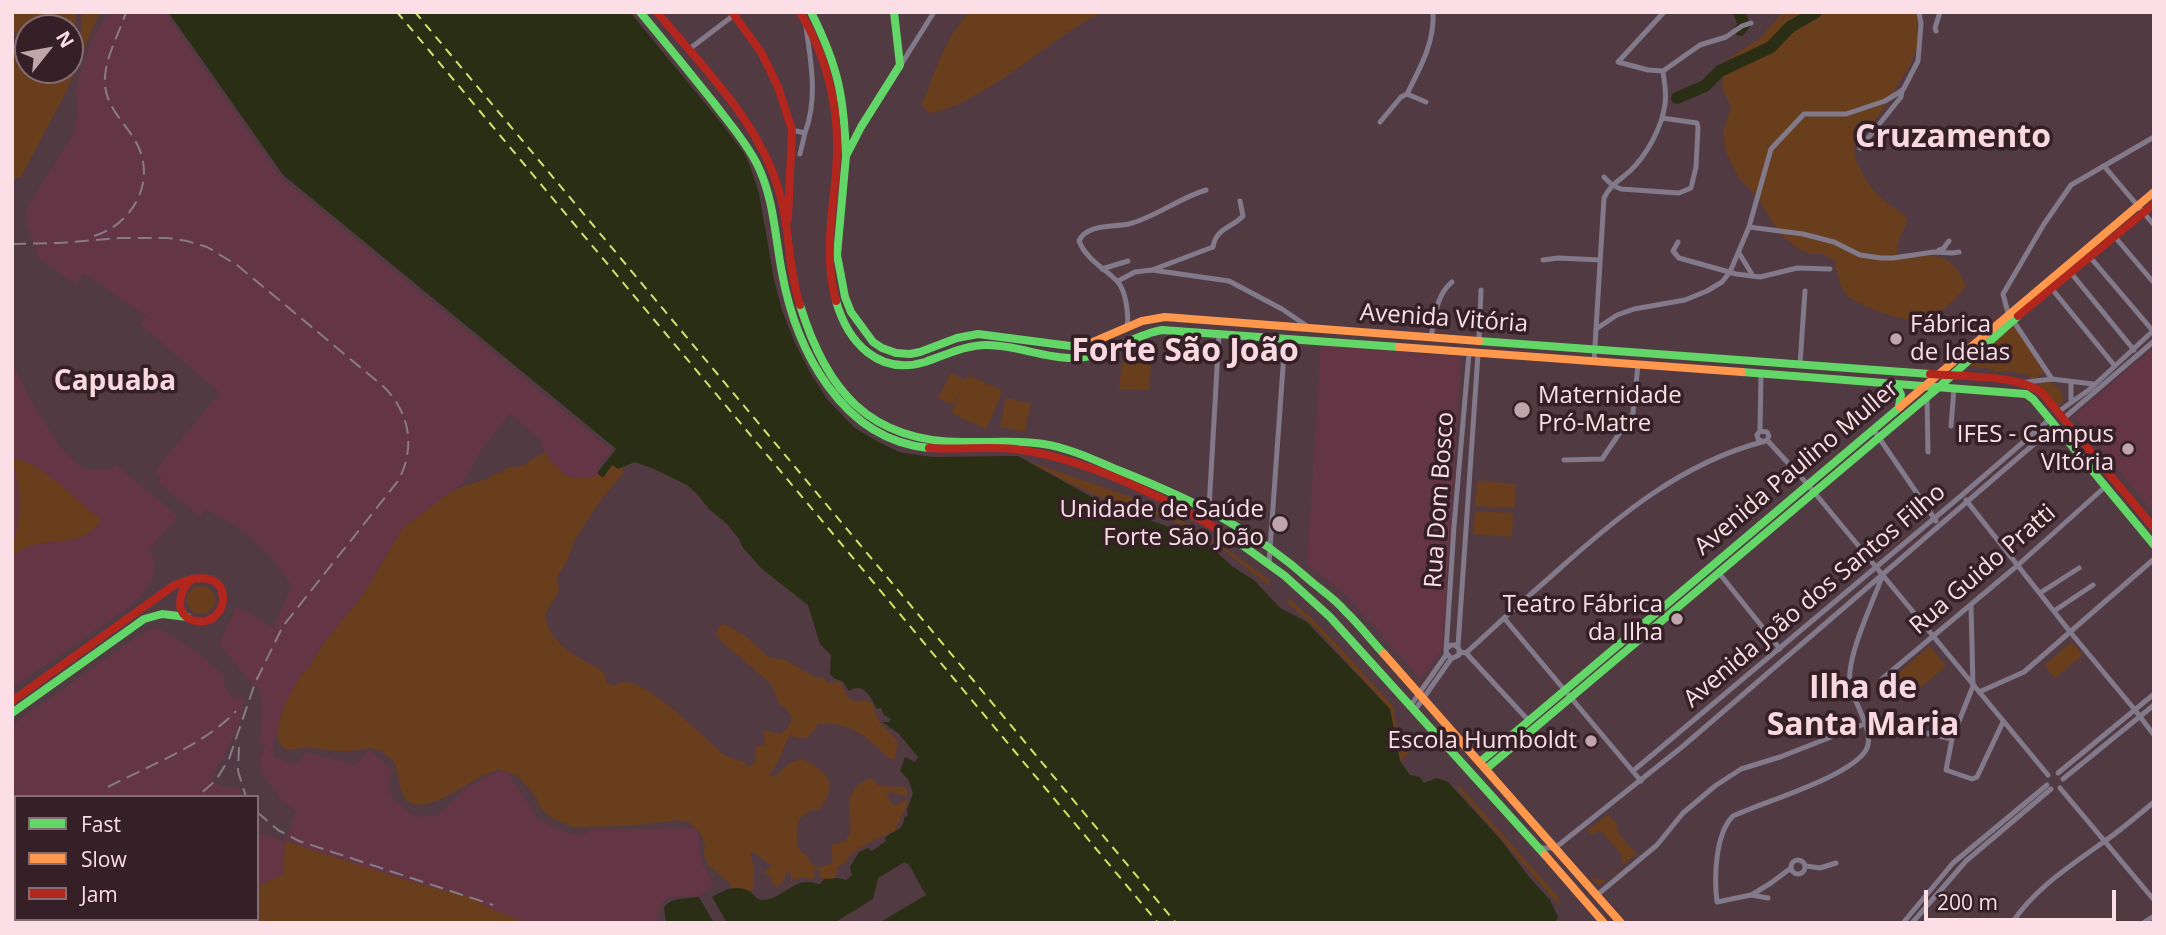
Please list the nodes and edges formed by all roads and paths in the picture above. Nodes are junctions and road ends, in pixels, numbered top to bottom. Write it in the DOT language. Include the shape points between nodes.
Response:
graph roads {
  1 [pos="640,12"];
  2 [pos="657,12"];
  3 [pos="800,12"];
  4 [pos="811,12"];
  5 [pos="894,12"];
  6 [pos="934,12"];
  7 [pos="1433,12"];
  8 [pos="1664,12"];
  9 [pos="1919,12"];
  10 [pos="1940,12"];
  11 [pos="734,13"];
  12 [pos="805,21"];
  13 [pos="1751,23"];
  14 [pos="1936,31"];
  15 [pos="688,50"];
  16 [pos="900,65"];
  17 [pos="1663,71"];
  18 [pos="1902,90"];
  19 [pos="1407,94"];
  20 [pos="1426,102"];
  21 [pos="1662,118"];
  22 [pos="1380,122"];
  23 [pos="792,130"];
  24 [pos="805,132"];
  25 [pos="2154,137"];
  26 [pos="1860,148"];
  27 [pos="800,154"];
  28 [pos="846,156"];
  29 [pos="2104,166"];
  30 [pos="1604,177"];
  31 [pos="1612,185"];
  32 [pos="1206,190"];
  33 [pos="2154,192"];
  34 [pos="1240,201"];
  35 [pos="2154,204"];
  36 [pos="2137,206"];
  37 [pos="2144,213"];
  38 [pos="2154,225"];
  39 [pos="1749,227"];
  40 [pos="787,229"];
  41 [pos="2115,237"];
  42 [pos="1949,241"];
  43 [pos="1678,242"];
  44 [pos="1934,251"];
  45 [pos="1959,251"];
  46 [pos="1738,256"];
  47 [pos="2090,257"];
  48 [pos="1543,260"];
  49 [pos="1600,260"];
  50 [pos="1128,261"];
  51 [pos="1164,264"];
  52 [pos="1102,269"];
  53 [pos="1830,269"];
  54 [pos="1152,270"];
  55 [pos="1168,272"];
  56 [pos="1730,272"];
  57 [pos="2071,273"];
  58 [pos="1753,276"];
  59 [pos="1118,281"];
  60 [pos="1452,282"];
  61 [pos="2154,284"];
  62 [pos="2052,289"];
  63 [pos="1481,290"];
  64 [pos="1805,291"];
  65 [pos="1129,314"];
  66 [pos="2011,317"];
  67 [pos="1142,320"];
  68 [pos="1126,327"];
  69 [pos="1311,328"];
  70 [pos="1596,329"];
  71 [pos="2153,330"];
  72 [pos="1152,332"];
  73 [pos="1219,334"];
  74 [pos="1431,337"];
  75 [pos="1284,339"];
  76 [pos="1475,340"];
  77 [pos="2154,341"];
  78 [pos="2133,348"];
  79 [pos="1595,349"];
  80 [pos="1474,353"];
  81 [pos="2139,354"];
  82 [pos="1594,362"];
  83 [pos="1800,364"];
  84 [pos="1638,365"];
  85 [pos="2113,365"];
  86 [pos="1761,374"];
  87 [pos="1939,374"];
  88 [pos="1951,376"];
  89 [pos="2052,379"];
  90 [pos="2024,382"];
  91 [pos="2071,382"];
  92 [pos="1896,384"];
  93 [pos="1924,386"];
  94 [pos="1938,387"];
  95 [pos="1954,388"];
  96 [pos="2090,388"];
  97 [pos="1927,396"];
  98 [pos="2071,401"];
  99 [pos="1899,406"];
  100 [pos="2061,416"];
  101 [pos="2053,422"];
  102 [pos="1951,426"];
  103 [pos="1873,429"];
  104 [pos="1759,433"];
  105 [pos="1880,436"];
  106 [pos="1765,441"];
  107 [pos="1751,444"];
  108 [pos="1928,452"];
  109 [pos="1564,460"];
  110 [pos="2106,486"];
  111 [pos="1811,489"];
  112 [pos="1962,495"];
  113 [pos="1968,502"];
  114 [pos="1209,508"];
  115 [pos="1934,519"];
  116 [pos="1940,526"];
  117 [pos="2154,528"];
  118 [pos="1763,530"];
  119 [pos="1738,544"];
  120 [pos="2154,545"];
  121 [pos="1270,546"];
  122 [pos="1743,553"];
  123 [pos="2154,559"];
  124 [pos="1269,562"];
  125 [pos="2018,565"];
  126 [pos="1877,567"];
  127 [pos="2079,568"];
  128 [pos="1719,573"];
  129 [pos="1883,574"];
  130 [pos="192,579"];
  131 [pos="2093,585"];
  132 [pos="2040,593"];
  133 [pos="1972,605"];
  134 [pos="2054,611"];
  135 [pos="187,617"];
  136 [pos="1504,618"];
  137 [pos="2071,632"];
  138 [pos="1933,637"];
  139 [pos="1780,649"];
  140 [pos="1461,650"];
  141 [pos="1448,654"];
  142 [pos="1787,656"];
  143 [pos="1882,679"];
  144 [pos="1973,685"];
  145 [pos="1979,692"];
  146 [pos="1568,694"];
  147 [pos="2154,694"];
  148 [pos="1421,696"];
  149 [pos="12,701"];
  150 [pos="2154,705"];
  151 [pos="1413,708"];
  152 [pos="2136,709"];
  153 [pos="12,713"];
  154 [pos="2140,716"];
  155 [pos="1529,721"];
  156 [pos="2003,722"];
  157 [pos="1865,724"];
  158 [pos="2154,735"];
  159 [pos="1952,739"];
  160 [pos="1483,765"];
  161 [pos="1633,771"];
  162 [pos="2048,775"];
  163 [pos="2061,776"];
  164 [pos="1481,781"];
  165 [pos="1641,781"];
  166 [pos="2049,787"];
  167 [pos="2060,788"];
  168 [pos="2154,802"];
  169 [pos="2104,842"];
  170 [pos="1540,848"];
  171 [pos="1555,848"];
  172 [pos="1836,863"];
  173 [pos="1806,866"];
  174 [pos="1791,868"];
  175 [pos="1597,895"];
  176 [pos="1751,895"];
  177 [pos="1768,898"];
  178 [pos="2154,900"];
  179 [pos="1924,903"];
  180 [pos="2154,916"];
  181 [pos="1604,923"];
  182 [pos="1621,923"];
  183 [pos="1903,923"];
  184 [pos="1912,923"];
  185 [pos="2012,923"];
  186 [pos="2143,923"];
  1 -- 124 [label="main road" via="755,159 765,183 793,319 826,384 863,423 912,446 1037,452 1088,469 1182,507"];
  2 -- 15 [label="main road"];
  3 -- 12 [label="main road, Avenida Vitória"];
  4 -- 28 [label="main road" via="838,74"];
  5 -- 16 [label="main road"];
  6 -- 16 [label="street"];
  7 -- 19 [label="street" via="1432,36"];
  8 -- 17 [label="street" via="1618,62"];
  9 -- 18 [label="street" via="1918,61"];
  10 -- 14 [label="street"];
  11 -- 15 [label="street"];
  11 -- 23 [label="main road" via="761,52"];
  12 -- 24 [label="street" via="813,105"];
  12 -- 72 [label="main road, Avenida Vitória" via="832,89 838,144 828,254 831,284 848,331 860,347 883,362 909,366 980,345 1081,358"];
  13 -- 17 [label="street" via="1700,46"];
  15 -- 40 [label="main road" via="756,138 779,190"];
  16 -- 28 [label="main road"];
  17 -- 21 [label="street" via="1666,101"];
  18 -- 26 [label="street"];
  18 -- 39 [label="street" via="1846,114 1804,114 1771,149"];
  19 -- 20 [label="street"];
  19 -- 22 [label="street"];
  21 -- 31 [label="street" via="1639,161"];
  21 -- 31 [label="street" via="1697,123 1692,186 1679,193"];
  23 -- 24 [label="street"];
  23 -- 40 [label="main road"];
  24 -- 27 [label="street"];
  25 -- 29 [label="street"];
  28 -- 68 [label="main road, Avenida Vitória" via="837,256 841,280 859,325 882,348 910,354 978,334 1078,347"];
  29 -- 36 [label="street"];
  29 -- 66 [label="street" via="2071,185 2044,224 2003,294"];
  30 -- 31 [label="street"];
  31 -- 49 [label="street" via="1604,198"];
  32 -- 52 [label="street" via="1136,222 1086,232 1079,241"];
  33 -- 36 [label="main road, Avenida Paulino Muller"];
  34 -- 51 [label="street" via="1243,216 1214,237 1213,247"];
  35 -- 37 [label="main road, Avenida Paulino Muller"];
  36 -- 37 [label="street"];
  36 -- 66 [label="main road, Avenida Paulino Muller"];
  37 -- 38 [label="street"];
  37 -- 41 [label="main road, Avenida Paulino Muller"];
  39 -- 44 [label="street" via="1803,234 1881,258"];
  39 -- 46 [label="street"];
  40 -- 114 [label="main road" via="794,284 808,328 842,390 877,422 912,438 934,442 1053,445"];
  41 -- 47 [label="main road, Avenida Paulino Muller"];
  41 -- 61 [label="street"];
  42 -- 44 [label="street"];
  43 -- 56 [label="street" via="1673,251 1679,258"];
  44 -- 45 [label="street"];
  46 -- 56 [label="street"];
  46 -- 58 [label="street"];
  47 -- 57 [label="main road, Avenida Paulino Muller"];
  47 -- 71 [label="street"];
  48 -- 49 [label="street"];
  49 -- 70 [label="street"];
  50 -- 52 [label="street"];
  51 -- 54 [label="street"];
  51 -- 55 [label="street"];
  52 -- 59 [label="street"];
  53 -- 58 [label="street" via="1797,268"];
  54 -- 55 [label="street"];
  54 -- 59 [label="street"];
  55 -- 69 [label="street" via="1229,281"];
  56 -- 58 [label="street"];
  56 -- 70 [label="street" via="1707,291 1634,309"];
  57 -- 62 [label="main road, Avenida Paulino Muller"];
  57 -- 78 [label="street"];
  59 -- 65 [label="street"];
  60 -- 74 [label="street" via="1438,301"];
  62 -- 66 [label="main road, Avenida Paulino Muller"];
  62 -- 85 [label="street"];
  63 -- 76 [label="street"];
  64 -- 83 [label="street"];
  65 -- 67 [label="street"];
  65 -- 68 [label="street"];
  66 -- 87 [label="main road, Avenida Paulino Muller"];
  66 -- 88 [label="main road, Avenida Paulino Muller"];
  66 -- 89 [label="street"];
  67 -- 68 [label="main road, Avenida Vitória"];
  67 -- 69 [label="main road, Avenida Vitória" via="1165,317"];
  67 -- 72 [label="street"];
  69 -- 74 [label="main road, Avenida Vitória"];
  70 -- 79 [label="street"];
  71 -- 78 [label="street"];
  72 -- 73 [label="main road, Avenida Vitória"];
  73 -- 75 [label="main road, Avenida Vitória"];
  73 -- 114 [label="street"];
  74 -- 76 [label="main road, Avenida Vitória"];
  75 -- 80 [label="main road, Avenida Vitória"];
  75 -- 121 [label="street"];
  76 -- 79 [label="main road, Avenida Vitória"];
  76 -- 80 [label="main road"];
  77 -- 81 [label="street"];
  78 -- 81 [label="street"];
  78 -- 85 [label="street"];
  79 -- 82 [label="street"];
  79 -- 83 [label="main road, Avenida Vitória"];
  80 -- 82 [label="main road, Avenida Vitória"];
  80 -- 140 [label="street, Rua Dom Bosco"];
  80 -- 141 [label="street, Rua Dom Bosco" via="1454,526"];
  81 -- 96 [label="street"];
  82 -- 84 [label="main road, Avenida Vitória"];
  83 -- 87 [label="main road, Avenida Vitória"];
  84 -- 86 [label="main road, Avenida Vitória"];
  84 -- 109 [label="street" via="1633,413 1602,459"];
  85 -- 96 [label="street"];
  86 -- 92 [label="main road, Avenida Vitória"];
  86 -- 104 [label="street"];
  87 -- 88 [label="main road, Avenida Vitória"];
  87 -- 93 [label="main road, Avenida Paulino Muller"];
  88 -- 90 [label="main road, Avenida Vitória"];
  88 -- 94 [label="main road, Avenida Paulino Muller"];
  89 -- 90 [label="street"];
  89 -- 91 [label="street"];
  90 -- 100 [label="main road" via="2042,393"];
  91 -- 96 [label="street"];
  91 -- 98 [label="street"];
  92 -- 93 [label="main road, Avenida Vitória"];
  92 -- 99 [label="main road"];
  93 -- 94 [label="main road, Avenida Vitória"];
  93 -- 99 [label="main road, Avenida Paulino Muller"];
  94 -- 95 [label="main road, Avenida Vitória"];
  94 -- 97 [label="main road, Avenida Paulino Muller"];
  95 -- 101 [label="main road, Avenida Vitória" via="2022,393"];
  95 -- 102 [label="street"];
  96 -- 98 [label="street"];
  96 -- 100 [label="street"];
  97 -- 105 [label="main road, Avenida Paulino Muller"];
  97 -- 108 [label="street"];
  98 -- 100 [label="street"];
  99 -- 103 [label="main road, Avenida Paulino Muller"];
  100 -- 101 [label="main road"];
  100 -- 117 [label="main road"];
  101 -- 110 [label="main road, Avenida Vitória"];
  101 -- 112 [label="street, Avenida João dos Santos Filho"];
  101 -- 113 [label="street, Avenida João dos Santos Filho"];
  103 -- 105 [label="street"];
  103 -- 111 [label="main road, Avenida Paulino Muller"];
  104 -- 106 [label="street" via="1758,439"];
  104 -- 106 [label="street" via="1767,432"];
  104 -- 107 [label="street"];
  105 -- 111 [label="main road, Avenida Paulino Muller"];
  105 -- 115 [label="street"];
  106 -- 107 [label="street"];
  106 -- 111 [label="street"];
  107 -- 136 [label="street" via="1654,492 1604,529"];
  110 -- 120 [label="main road, Avenida Vitória"];
  110 -- 125 [label="street, Rua Guido Pratti"];
  111 -- 118 [label="main road, Avenida Paulino Muller"];
  111 -- 126 [label="street"];
  112 -- 113 [label="street"];
  112 -- 115 [label="street, Avenida João dos Santos Filho"];
  113 -- 116 [label="street, Avenida João dos Santos Filho"];
  113 -- 125 [label="street"];
  114 -- 121 [label="main road"];
  115 -- 116 [label="street"];
  115 -- 126 [label="street, Avenida João dos Santos Filho"];
  116 -- 129 [label="street, Avenida João dos Santos Filho"];
  118 -- 119 [label="main road, Avenida Paulino Muller"];
  118 -- 122 [label="main road, Avenida Paulino Muller"];
  119 -- 122 [label="main road"];
  119 -- 146 [label="main road, Avenida Paulino Muller"];
  121 -- 124 [label="street"];
  121 -- 148 [label="main road" via="1344,609"];
  122 -- 128 [label="main road, Avenida Paulino Muller"];
  123 -- 137 [label="street"];
  124 -- 151 [label="main road" via="1328,615"];
  125 -- 132 [label="street"];
  125 -- 133 [label="street, Rua Guido Pratti"];
  126 -- 129 [label="street"];
  126 -- 139 [label="street, Avenida João dos Santos Filho"];
  127 -- 132 [label="street"];
  128 -- 139 [label="street"];
  128 -- 146 [label="main road, Avenida Paulino Muller"];
  129 -- 138 [label="street"];
  129 -- 142 [label="street, Avenida João dos Santos Filho"];
  129 -- 157 [label="street" via="1851,661 1850,684"];
  130 -- 135 [label="main road" via="179,596"];
  130 -- 135 [label="main road" via="214,581 223,601 212,619 199,622"];
  130 -- 149 [label="main road" via="166,590"];
  131 -- 134 [label="street"];
  132 -- 134 [label="street"];
  133 -- 138 [label="street, Rua Guido Pratti"];
  133 -- 144 [label="street"];
  134 -- 137 [label="street"];
  135 -- 153 [label="main road" via="162,614 144,619"];
  136 -- 140 [label="street"];
  136 -- 146 [label="street"];
  137 -- 145 [label="street" via="2024,672"];
  137 -- 152 [label="street"];
  138 -- 143 [label="street, Rua Guido Pratti"];
  138 -- 144 [label="street"];
  139 -- 142 [label="street"];
  139 -- 161 [label="street, Avenida João dos Santos Filho"];
  140 -- 141 [label="street" via="1457,658"];
  140 -- 141 [label="street" via="1451,645"];
  140 -- 155 [label="street"];
  141 -- 148 [label="street"];
  142 -- 165 [label="street, Avenida João dos Santos Filho"];
  144 -- 145 [label="street"];
  144 -- 159 [label="street"];
  145 -- 156 [label="street"];
  146 -- 155 [label="main road, Avenida Paulino Muller"];
  146 -- 160 [label="main road, Avenida Paulino Muller"];
  146 -- 161 [label="street"];
  147 -- 152 [label="street"];
  148 -- 151 [label="street"];
  148 -- 160 [label="main road"];
  150 -- 154 [label="street"];
  151 -- 164 [label="main road"];
  152 -- 154 [label="street"];
  152 -- 163 [label="street"];
  154 -- 158 [label="street"];
  154 -- 163 [label="street"];
  155 -- 160 [label="main road, Avenida Paulino Muller"];
  156 -- 159 [label="street" via="1975,778 1946,770"];
  156 -- 162 [label="street"];
  157 -- 159 [label="street" via="1872,721"];
  157 -- 175 [label="street" via="1741,769 1683,813 1657,845"];
  157 -- 176 [label="street" via="1868,748 1860,758 1730,819 1719,851 1717,902"];
  160 -- 164 [label="main road"];
  160 -- 171 [label="main road"];
  161 -- 165 [label="street"];
  162 -- 163 [label="street"];
  162 -- 166 [label="street"];
  163 -- 167 [label="street"];
  164 -- 170 [label="main road"];
  165 -- 171 [label="street, Avenida João dos Santos Filho"];
  166 -- 167 [label="street"];
  166 -- 179 [label="street" via="1953,863"];
  167 -- 169 [label="street"];
  168 -- 169 [label="street"];
  169 -- 178 [label="street"];
  169 -- 185 [label="street" via="2053,879"];
  170 -- 171 [label="street"];
  170 -- 181 [label="main road"];
  171 -- 175 [label="main road"];
  172 -- 173 [label="street"];
  173 -- 174 [label="street" via="1798,874"];
  173 -- 174 [label="street" via="1796,859"];
  174 -- 176 [label="street"];
  175 -- 182 [label="main road"];
  176 -- 177 [label="street"];
  179 -- 183 [label="street"];
  179 -- 184 [label="street"];
  180 -- 186 [label="street"];
}
